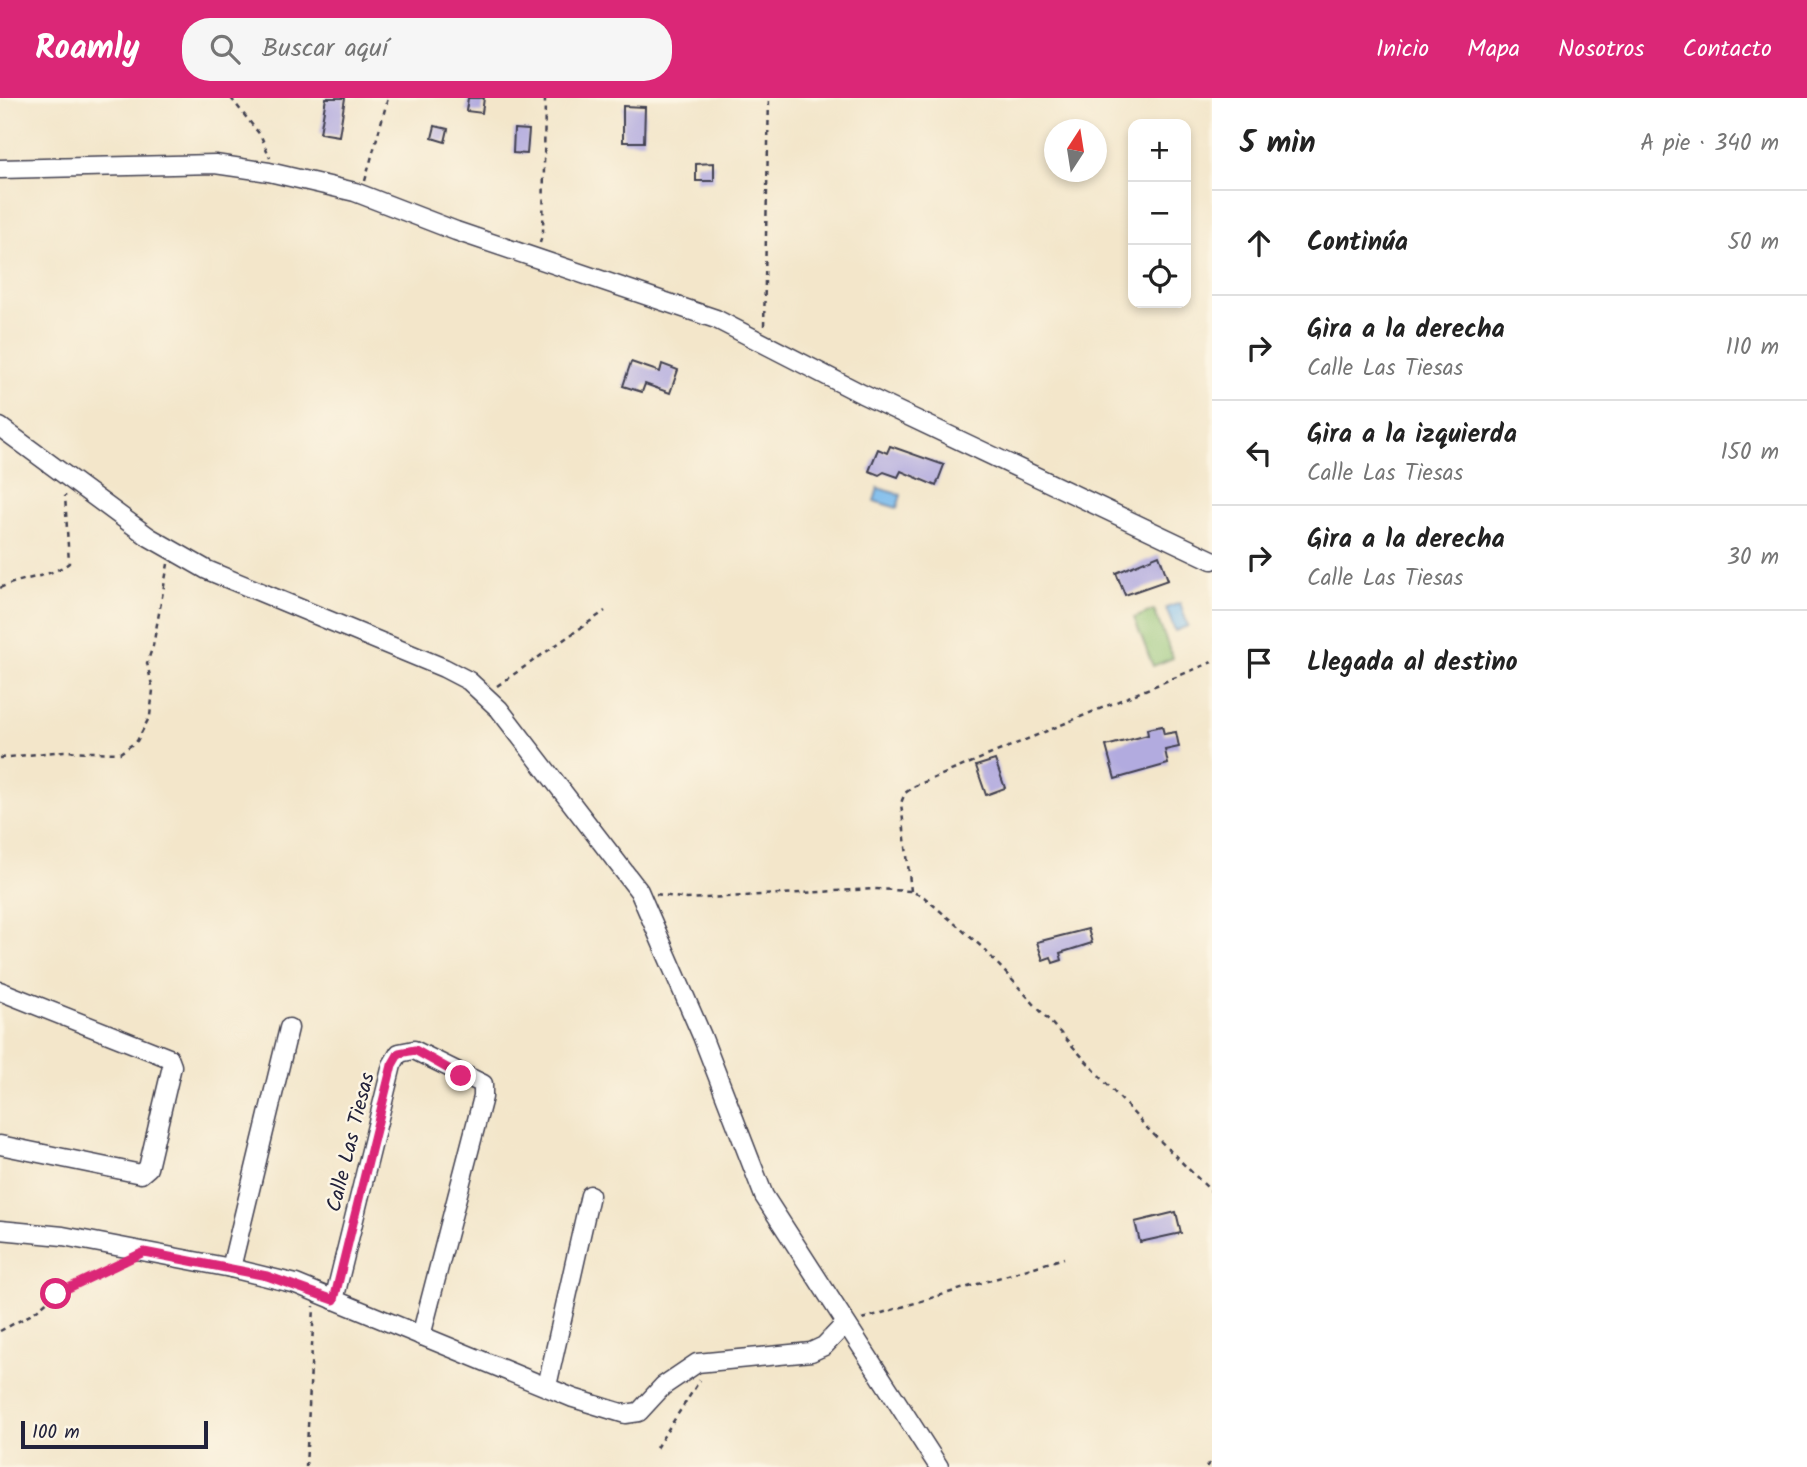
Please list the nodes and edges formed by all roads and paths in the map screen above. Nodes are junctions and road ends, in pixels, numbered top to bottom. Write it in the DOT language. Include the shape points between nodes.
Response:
graph roads {
  1 [pos="231,98"];
  2 [pos="388,98"];
  3 [pos="545,98"];
  4 [pos="769,98"];
  5 [pos="0,169"];
  6 [pos="269,172"];
  7 [pos="361,194"];
  8 [pos="534,255"];
  9 [pos="763,343"];
  10 [pos="0,427"];
  11 [pos="64,474"];
  12 [pos="170,550"];
  13 [pos="1212,560"];
  14 [pos="0,588"];
  15 [pos="605,611"];
  16 [pos="1212,662"];
  17 [pos="486,695"];
  18 [pos="0,758"];
  19 [pos="639,891"];
  20 [pos="911,891"];
  21 [pos="0,991"];
  22 [pos="289,1028"];
  23 [pos="0,1145"];
  24 [pos="1212,1192"];
  25 [pos="590,1195"];
  26 [pos="0,1230"];
  27 [pos="144,1252"];
  28 [pos="1064,1258"];
  29 [pos="231,1268"];
  30 [pos="326,1296"];
  31 [pos="845,1324"];
  32 [pos="0,1331"];
  33 [pos="421,1336"];
  34 [pos="713,1360"];
  35 [pos="547,1386"];
  36 [pos="656,1448"];
  37 [pos="1212,1460"];
  38 [pos="306,1467"];
  39 [pos="939,1467"];
  40 [pos="1206,1467"];
  1 -- 6 [label="path" via="271,155"];
  2 -- 7 [label="path"];
  3 -- 8 [label="path" via="543,232"];
  4 -- 9 [label="path"];
  5 -- 6 [label="street" via="180,163"];
  6 -- 7 [label="street"];
  7 -- 8 [label="street"];
  8 -- 9 [label="street" via="716,319"];
  9 -- 13 [label="street"];
  10 -- 11 [label="street"];
  11 -- 12 [label="street"];
  11 -- 14 [label="path" via="69,563 57,572"];
  12 -- 17 [label="street" via="207,570 444,668"];
  12 -- 18 [label="path" via="147,663 153,690 150,716 137,741 120,753 64,751"];
  15 -- 17 [label="path"];
  16 -- 20 [label="path" via="905,793 901,803"];
  17 -- 19 [label="street"];
  19 -- 20 [label="path" via="687,899"];
  19 -- 31 [label="street" via="764,1196"];
  20 -- 24 [label="path" via="925,897 983,948 1148,1129"];
  21 -- 23 [label="street" via="169,1058 172,1066 148,1168 141,1174"];
  22 -- 29 [label="street"];
  25 -- 35 [label="street"];
  26 -- 27 [label="street" via="63,1236"];
  27 -- 29 [label="street"];
  27 -- 32 [label="path" via="56,1294"];
  28 -- 31 [label="path"];
  29 -- 30 [label="street"];
  30 -- 33 [label="street"];
  30 -- 33 [label="street, Calle Las Tiesas" via="392,1065 399,1053 415,1050 483,1084"];
  30 -- 38 [label="path" via="312,1325"];
  31 -- 34 [label="street" via="824,1346 811,1352"];
  31 -- 39 [label="street"];
  33 -- 35 [label="street"];
  34 -- 35 [label="street" via="689,1366 639,1412 625,1414"];
  34 -- 36 [label="path"];
  37 -- 40 [label="path"];
}
